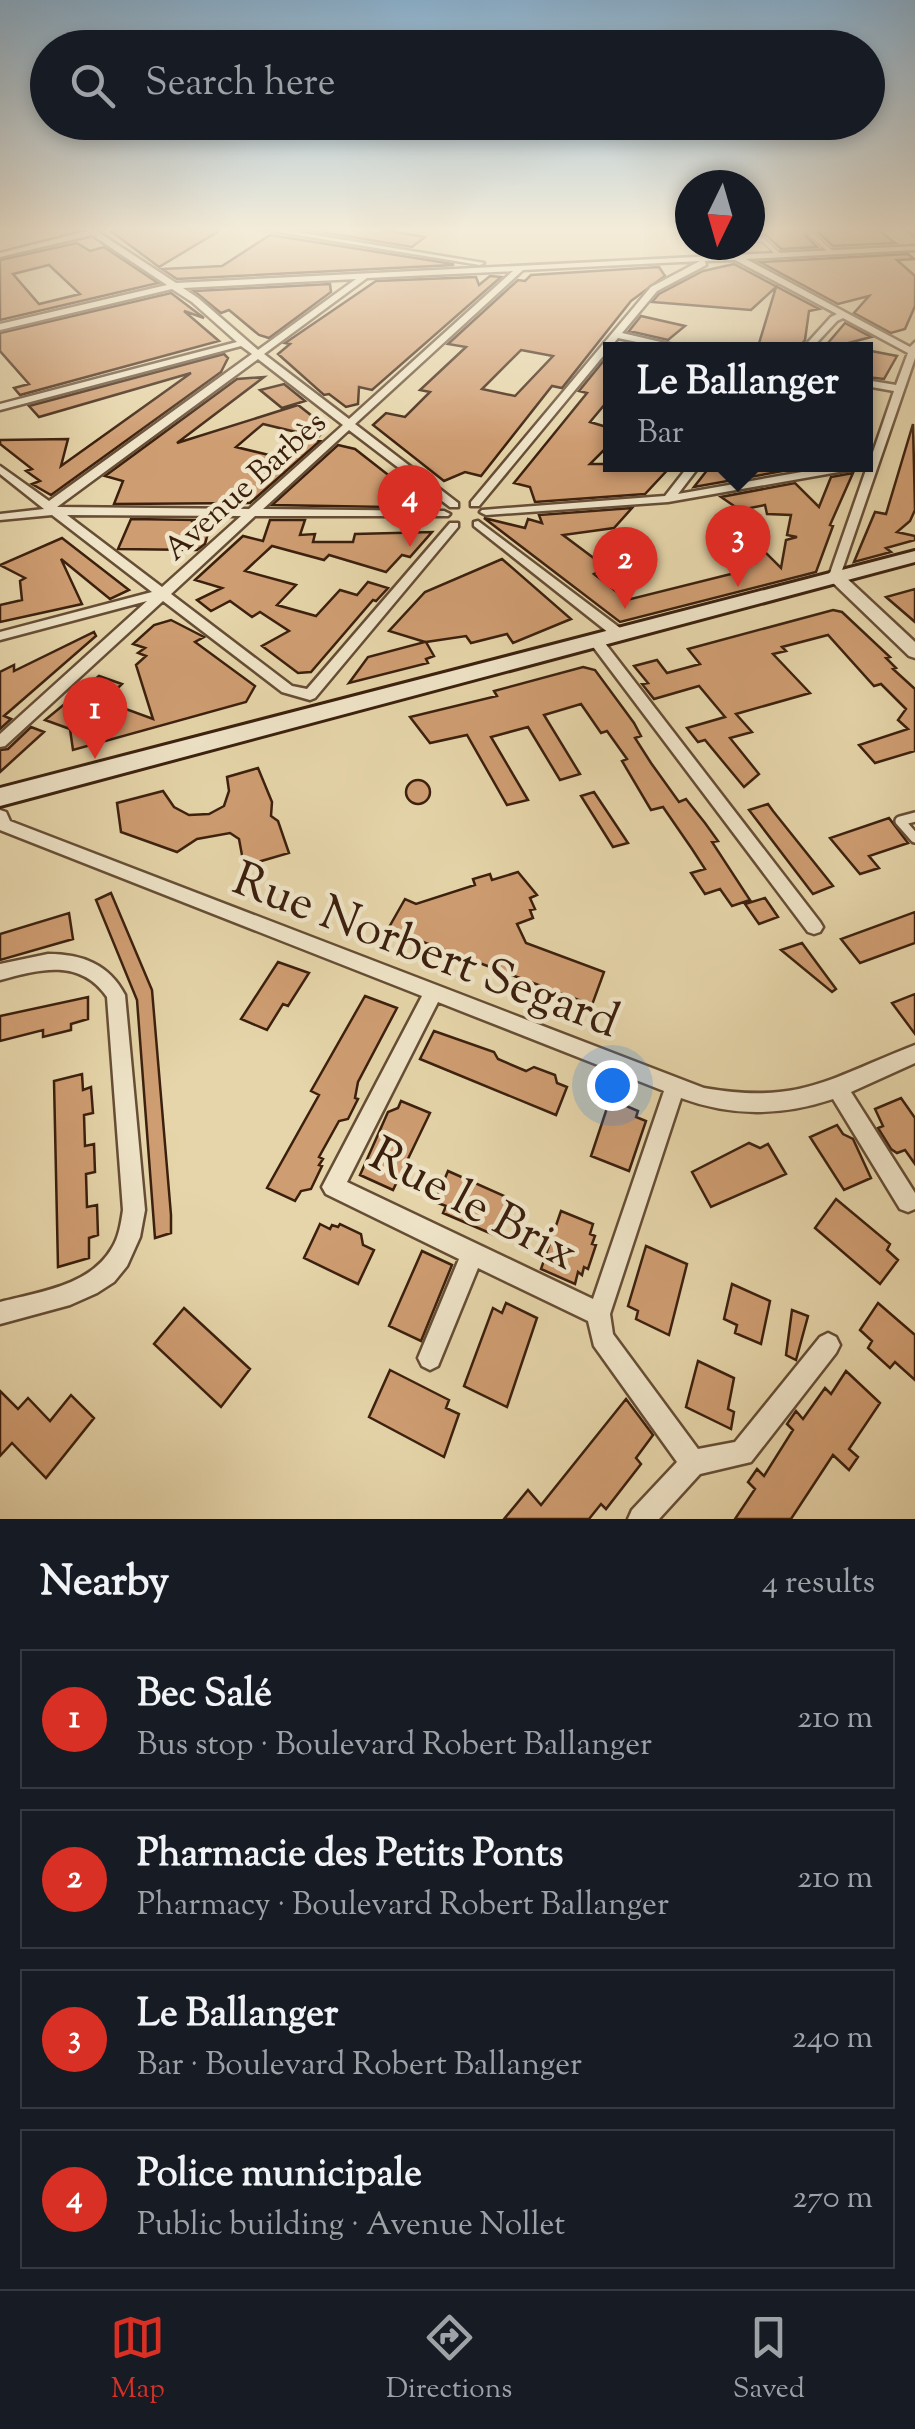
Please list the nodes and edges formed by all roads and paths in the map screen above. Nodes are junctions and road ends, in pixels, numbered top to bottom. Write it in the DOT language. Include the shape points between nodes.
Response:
graph roads {
  1 [pos="117,299"];
  2 [pos="189,299"];
  3 [pos="334,299"];
  4 [pos="487,299"];
  5 [pos="647,299"];
  6 [pos="815,299"];
  7 [pos="844,314"];
  8 [pos="0,326"];
  9 [pos="617,335"];
  10 [pos="612,342"];
  11 [pos="652,342"];
  12 [pos="814,342"];
  13 [pos="243,343"];
  14 [pos="914,350"];
  15 [pos="603,353"];
  16 [pos="259,354"];
  17 [pos="873,384"];
  18 [pos="900,389"];
  19 [pos="0,407"];
  20 [pos="351,425"];
  21 [pos="874,464"];
  22 [pos="873,467"];
  23 [pos="0,470"];
  24 [pos="690,472"];
  25 [pos="827,472"];
  26 [pos="871,472"];
  27 [pos="668,499"];
  28 [pos="51,509"];
  29 [pos="254,513"];
  30 [pos="451,514"];
  31 [pos="480,514"];
  32 [pos="0,517"];
  33 [pos="915,556"];
  34 [pos="835,576"];
  35 [pos="164,594"];
  36 [pos="619,634"];
  37 [pos="0,636"];
  38 [pos="596,640"];
  39 [pos="915,652"];
  40 [pos="312,705"];
  41 [pos="0,742"];
  42 [pos="0,797"];
  43 [pos="0,816"];
  44 [pos="915,816"];
  45 [pos="915,838"];
  46 [pos="814,927"];
  47 [pos="0,972"];
  48 [pos="434,992"];
  49 [pos="915,1054"];
  50 [pos="675,1087"];
  51 [pos="837,1088"];
  52 [pos="908,1202"];
  53 [pos="472,1254"];
  54 [pos="0,1314"];
  55 [pos="599,1314"];
  56 [pos="828,1346"];
  57 [pos="430,1358"];
  58 [pos="693,1463"];
  59 [pos="641,1519"];
  1 -- 8 [label="street"];
  2 -- 13 [label="street"];
  3 -- 16 [label="street"];
  4 -- 20 [label="street, Avenue Barbès"];
  5 -- 9 [label="street"];
  6 -- 7 [label="street"];
  7 -- 12 [label="street"];
  7 -- 14 [label="street"];
  9 -- 10 [label="street"];
  9 -- 11 [label="street"];
  13 -- 16 [label="street"];
  13 -- 19 [label="street"];
  14 -- 18 [label="street"];
  15 -- 31 [label="street"];
  16 -- 20 [label="street"];
  16 -- 28 [label="street"];
  17 -- 18 [label="street"];
  18 -- 21 [label="street"];
  20 -- 29 [label="street, Avenue Barbès"];
  20 -- 30 [label="street"];
  21 -- 22 [label="street"];
  23 -- 28 [label="street"];
  24 -- 27 [label="street"];
  25 -- 27 [label="street"];
  26 -- 34 [label="street"];
  27 -- 31 [label="street"];
  28 -- 29 [label="street"];
  28 -- 32 [label="street"];
  28 -- 35 [label="street"];
  29 -- 30 [label="street"];
  29 -- 35 [label="street, Avenue Barbès"];
  30 -- 31 [label="street"];
  30 -- 31 [label="street"];
  30 -- 40 [label="street"];
  31 -- 36 [label="street"];
  33 -- 34 [label="main road"];
  34 -- 36 [label="main road"];
  34 -- 39 [label="street"];
  35 -- 37 [label="street"];
  35 -- 40 [label="street"];
  35 -- 41 [label="street, Avenue Barbès"];
  36 -- 38 [label="main road"];
  38 -- 40 [label="main road"];
  38 -- 46 [label="street"];
  40 -- 42 [label="main road"];
  43 -- 48 [label="street, Rue Norbert Segard" via="4,825"];
  44 -- 45 [label="lane" via="900,822"];
  47 -- 54 [label="street" via="74,962 94,969 116,995 134,1210 131,1240 110,1271 88,1287"];
  48 -- 50 [label="street, Rue Norbert Segard"];
  48 -- 53 [label="street, Rue le Brix" via="333,1187"];
  49 -- 51 [label="street, Rue Norbert Segard"];
  50 -- 51 [label="street, Rue Norbert Segard" via="742,1106 784,1106"];
  50 -- 55 [label="street"];
  51 -- 52 [label="street"];
  53 -- 55 [label="street, Rue le Brix"];
  53 -- 57 [label="street"];
  55 -- 58 [label="street" via="602,1338"];
  56 -- 58 [label="street" via="742,1453"];
  58 -- 59 [label="street"];
}
